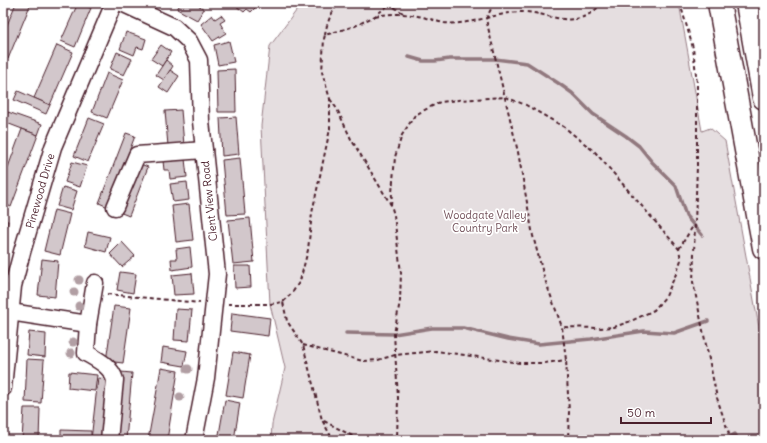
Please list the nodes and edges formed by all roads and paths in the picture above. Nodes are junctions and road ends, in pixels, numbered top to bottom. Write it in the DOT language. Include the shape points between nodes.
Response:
graph roads {
  1 [pos="114,3"];
  2 [pos="122,3"];
  3 [pos="338,3"];
  4 [pos="389,3"];
  5 [pos="494,3"];
  6 [pos="604,3"];
  7 [pos="680,3"];
  8 [pos="719,3"];
  9 [pos="747,3"];
  10 [pos="404,14"];
  11 [pos="374,16"];
  12 [pos="486,19"];
  13 [pos="325,35"];
  14 [pos="505,96"];
  15 [pos="764,98"];
  16 [pos="330,99"];
  17 [pos="204,150"];
  18 [pos="391,205"];
  19 [pos="115,207"];
  20 [pos="694,226"];
  21 [pos="764,248"];
  22 [pos="679,249"];
  23 [pos="94,288"];
  24 [pos="283,302"];
  25 [pos="215,304"];
  26 [pos="10,312"];
  27 [pos="88,324"];
  28 [pos="562,327"];
  29 [pos="303,345"];
  30 [pos="394,355"];
  31 [pos="566,360"];
  32 [pos="3,388"];
  33 [pos="322,420"];
  34 [pos="109,440"];
  35 [pos="194,440"];
  36 [pos="333,440"];
  37 [pos="360,440"];
  38 [pos="397,440"];
  39 [pos="568,440"];
  40 [pos="731,440"];
  1 -- 26 [label="street, Pinewood Drive" via="53,147 13,286"];
  2 -- 17 [label="street, Clent View Road" via="174,27 189,41 200,60"];
  3 -- 13 [label="path" via="330,14"];
  4 -- 10 [label="path"];
  4 -- 11 [label="path"];
  5 -- 12 [label="path"];
  6 -- 12 [label="path" via="580,18 563,19 526,12"];
  7 -- 20 [label="path" via="693,48 697,83"];
  8 -- 21 [label="highway"];
  9 -- 15 [label="highway"];
  10 -- 11 [label="path"];
  10 -- 12 [label="path" via="444,23 470,23"];
  11 -- 13 [label="path" via="355,26"];
  12 -- 14 [label="path"];
  13 -- 16 [label="path" via="322,72"];
  14 -- 18 [label="path" via="440,102 416,115 402,135 396,157"];
  14 -- 22 [label="path" via="526,105 564,128 595,152"];
  14 -- 28 [label="path" via="533,236"];
  16 -- 18 [label="path"];
  16 -- 24 [label="path" via="330,129 312,214 308,250 300,281"];
  17 -- 19 [label="street" via="137,155"];
  17 -- 25 [label="street, Clent View Road" via="217,274"];
  18 -- 30 [label="path" via="401,273"];
  20 -- 22 [label="path"];
  20 -- 40 [label="path" via="693,282 717,398"];
  22 -- 28 [label="path" via="681,260 676,274 666,296 654,310 614,327"];
  23 -- 25 [label="path"];
  23 -- 27 [label="street"];
  24 -- 25 [label="path"];
  24 -- 29 [label="path" via="287,321"];
  25 -- 35 [label="street, Clent View Road" via="206,378"];
  26 -- 27 [label="street"];
  26 -- 32 [label="street, Pinewood Drive"];
  27 -- 34 [label="street" via="86,353 107,367 115,380"];
  28 -- 31 [label="path"];
  29 -- 30 [label="path" via="363,361"];
  29 -- 33 [label="path"];
  30 -- 31 [label="path" via="436,351 520,363"];
  30 -- 38 [label="path" via="398,398"];
  31 -- 39 [label="path"];
  33 -- 36 [label="path"];
  33 -- 37 [label="path"];
}
